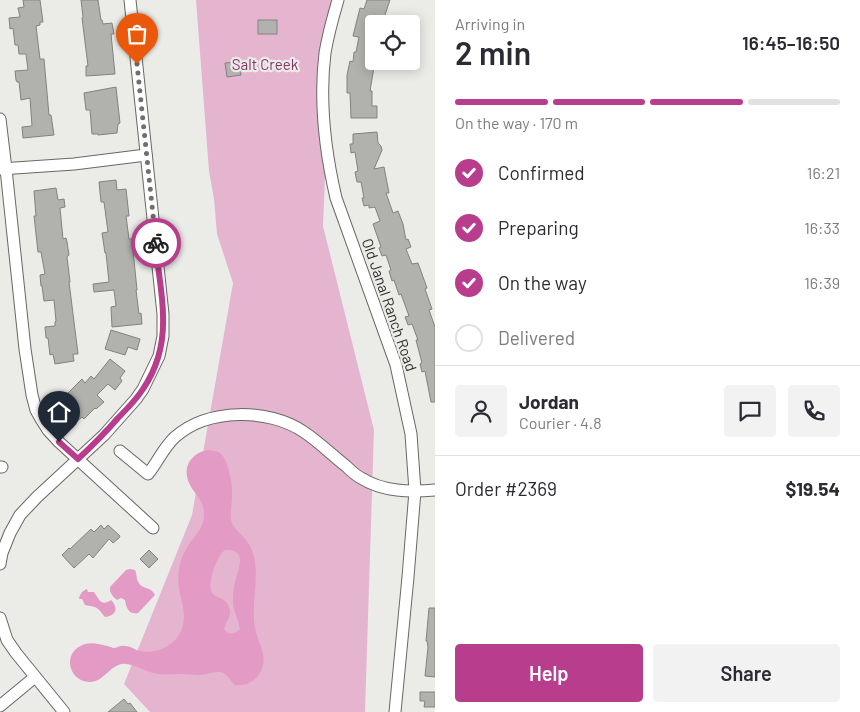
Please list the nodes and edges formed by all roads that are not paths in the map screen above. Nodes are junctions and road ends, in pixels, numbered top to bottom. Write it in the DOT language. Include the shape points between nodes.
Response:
graph roads {
  1 [pos="130,0"];
  2 [pos="338,0"];
  3 [pos="0,119"];
  4 [pos="146,155"];
  5 [pos="3,169"];
  6 [pos="120,451"];
  7 [pos="78,459"];
  8 [pos="435,490"];
  9 [pos="415,491"];
  10 [pos="153,528"];
  11 [pos="1,557"];
  12 [pos="0,618"];
  13 [pos="34,677"];
  14 [pos="0,706"];
  15 [pos="64,712"];
  16 [pos="395,712"];
  1 -- 4 [label="street"];
  2 -- 9 [label="street, Old Janal Ranch Road" via="325,53 325,143 336,198 396,365 411,434"];
  3 -- 5 [label="street"];
  4 -- 5 [label="street"];
  4 -- 7 [label="street" via="163,314 159,356 136,399"];
  5 -- 7 [label="street" via="32,395 36,410 48,430"];
  6 -- 9 [label="street" via="148,474 176,436 205,420 226,415 271,418 304,431 360,478 392,490"];
  7 -- 10 [label="street"];
  7 -- 11 [label="street" via="20,515"];
  8 -- 9 [label="street"];
  9 -- 16 [label="street, Old Janal Ranch Road"];
  12 -- 13 [label="street" via="7,640"];
  13 -- 14 [label="street"];
  13 -- 15 [label="street"];
}
